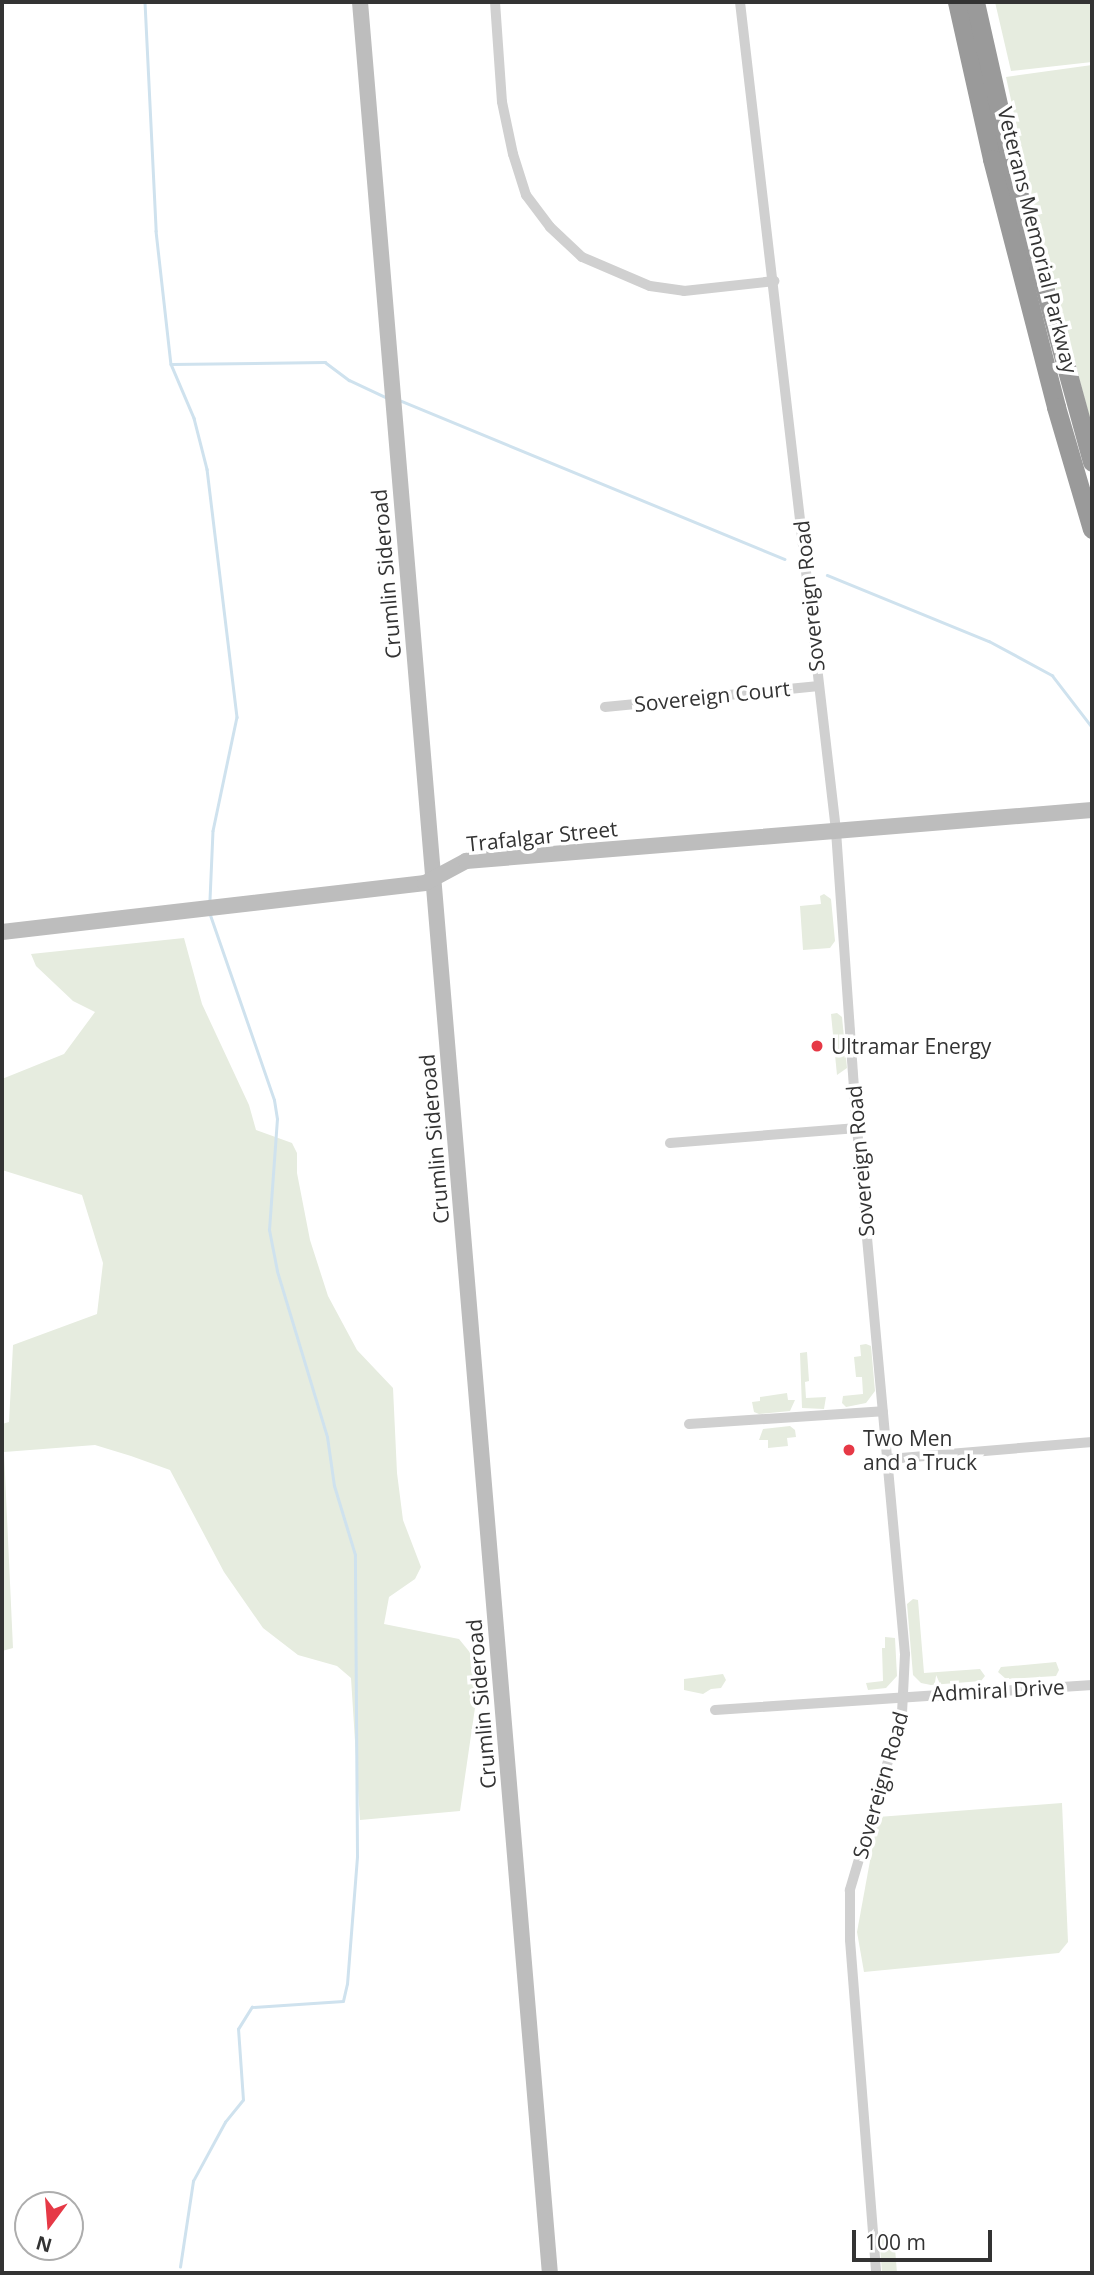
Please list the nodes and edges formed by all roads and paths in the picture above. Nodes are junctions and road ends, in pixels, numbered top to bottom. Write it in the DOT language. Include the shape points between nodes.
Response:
graph roads {
  1 [pos="360,2"];
  2 [pos="495,2"];
  3 [pos="740,2"];
  4 [pos="957,2"];
  5 [pos="975,2"];
  6 [pos="774,281"];
  7 [pos="1092,462"];
  8 [pos="1092,529"];
  9 [pos="819,686"];
  10 [pos="605,707"];
  11 [pos="1092,810"];
  12 [pos="836,831"];
  13 [pos="433,879"];
  14 [pos="2,932"];
  15 [pos="857,1128"];
  16 [pos="670,1143"];
  17 [pos="883,1411"];
  18 [pos="688,1424"];
  19 [pos="1092,1442"];
  20 [pos="889,1459"];
  21 [pos="1092,1685"];
  22 [pos="904,1695"];
  23 [pos="715,1710"];
  24 [pos="550,2273"];
  25 [pos="876,2273"];
  1 -- 13 [label="street, Crumlin Sideroad"];
  2 -- 6 [label="street" via="502,103 513,153 526,195 550,227 582,257 650,286 684,291"];
  3 -- 6 [label="street, Sovereign Road"];
  4 -- 8 [label="highway, Veterans Memorial Parkway" via="992,159"];
  5 -- 7 [label="highway, Veterans Memorial Parkway" via="1016,184"];
  6 -- 9 [label="street, Sovereign Road"];
  9 -- 10 [label="street, Sovereign Court"];
  9 -- 12 [label="street, Sovereign Road"];
  11 -- 12 [label="street, Trafalgar Street"];
  12 -- 13 [label="street, Trafalgar Street" via="466,861"];
  12 -- 15 [label="street, Sovereign Road"];
  13 -- 14 [label="street, Trafalgar Street"];
  13 -- 24 [label="street, Crumlin Sideroad"];
  15 -- 16 [label="street"];
  15 -- 17 [label="street, Sovereign Road"];
  17 -- 18 [label="street"];
  17 -- 20 [label="street, Sovereign Road"];
  19 -- 20 [label="street"];
  20 -- 22 [label="street, Sovereign Road" via="905,1654"];
  21 -- 22 [label="street, Admiral Drive"];
  22 -- 23 [label="street, Admiral Drive"];
  22 -- 25 [label="street, Sovereign Road" via="850,1890"];
}
